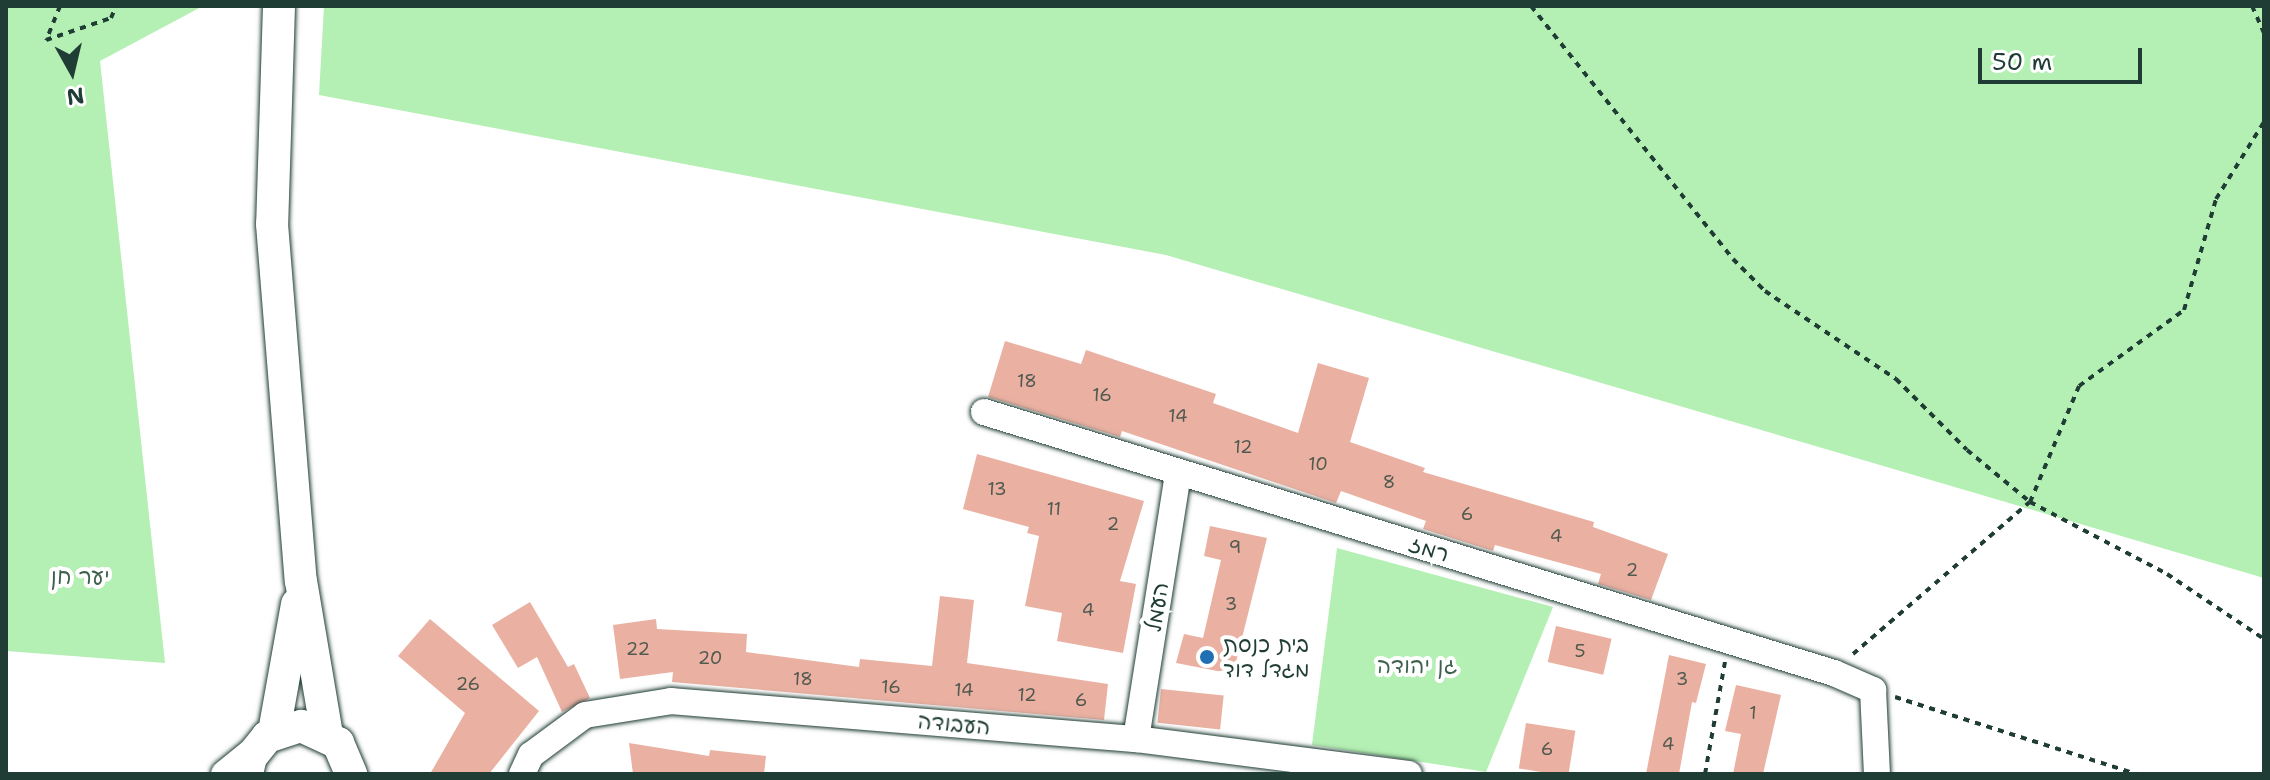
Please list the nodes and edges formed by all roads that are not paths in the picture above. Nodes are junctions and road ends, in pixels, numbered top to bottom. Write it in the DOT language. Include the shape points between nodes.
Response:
graph roads {
  1 [pos="279,6"];
  2 [pos="984,412"];
  3 [pos="1178,475"];
  4 [pos="301,581"];
  5 [pos="327,734"];
  6 [pos="1136,739"];
  7 [pos="259,752"];
  8 [pos="224,774"];
  9 [pos="351,774"];
  10 [pos="522,774"];
  11 [pos="1409,774"];
  12 [pos="1877,774"];
  1 -- 4 [label="main road" via="272,224"];
  2 -- 3 [label="street, רמז"];
  3 -- 6 [label="street, העמל"];
  3 -- 12 [label="street, רמז" via="1834,673 1873,690"];
  4 -- 5 [label="main road"];
  4 -- 7 [label="main road"];
  5 -- 7 [label="main road" via="301,726"];
  5 -- 9 [label="main road" via="346,755"];
  6 -- 10 [label="street, העבודה" via="671,701 585,715 531,755"];
  6 -- 11 [label="street, העבודה"];
  7 -- 8 [label="street"];
}
